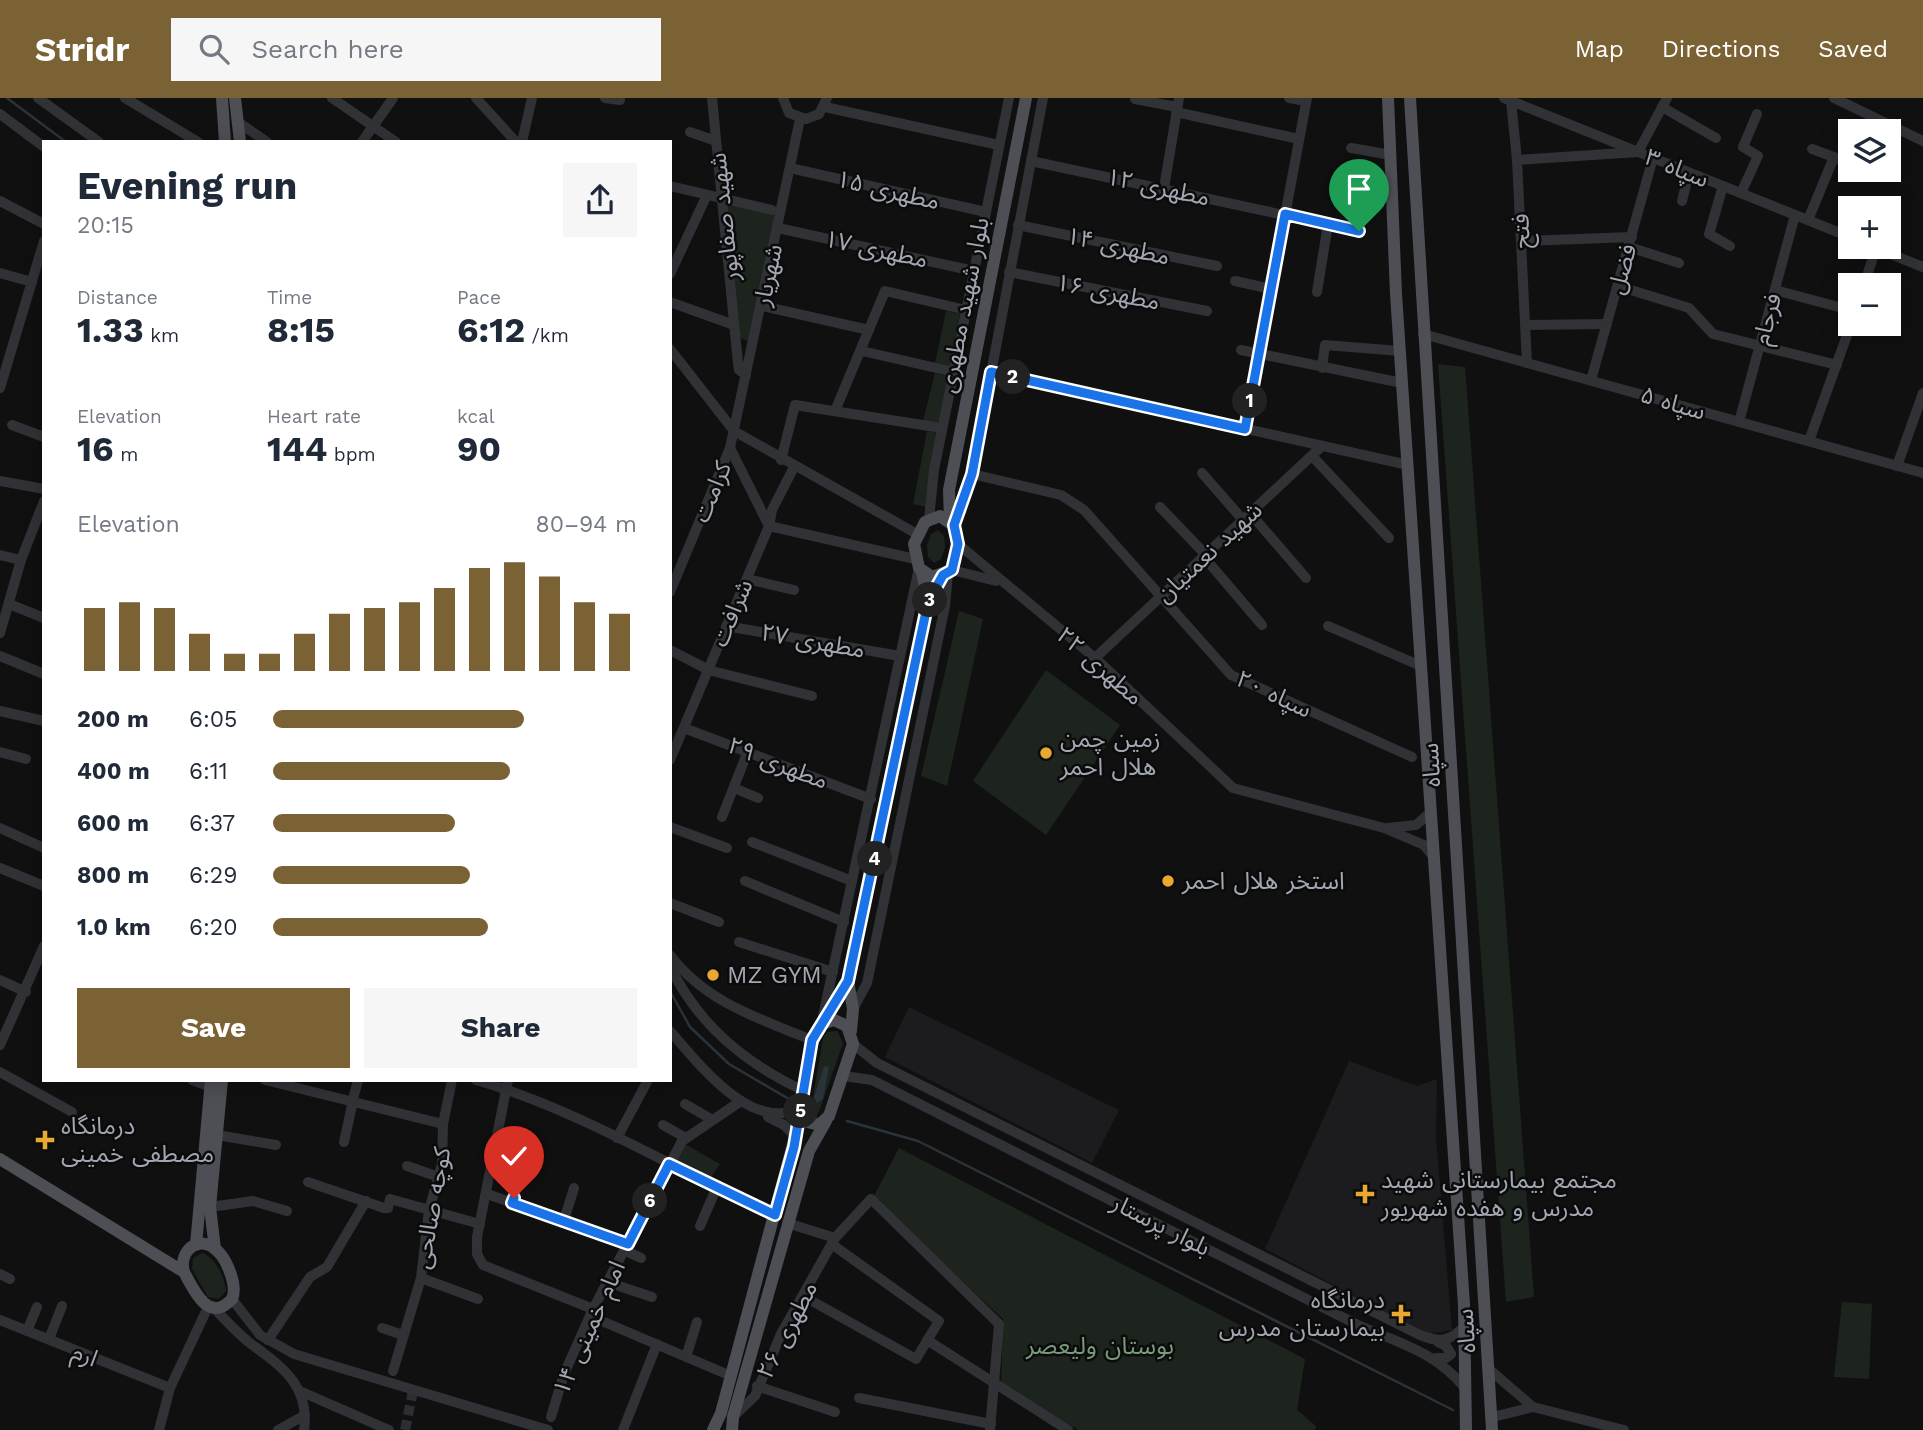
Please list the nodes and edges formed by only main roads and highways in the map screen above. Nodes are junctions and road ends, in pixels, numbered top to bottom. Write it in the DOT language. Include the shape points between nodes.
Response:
graph roads {
  1 [pos="222,98"];
  2 [pos="235,98"];
  3 [pos="1026,98"];
  4 [pos="1388,98"];
  5 [pos="1410,98"];
  6 [pos="225,140"];
  7 [pos="240,140"];
  8 [pos="949,490"];
  9 [pos="932,518"];
  10 [pos="952,523"];
  11 [pos="919,566"];
  12 [pos="948,573"];
  13 [pos="928,602"];
  14 [pos="848,981"];
  15 [pos="821,1024"];
  16 [pos="852,1038"];
  17 [pos="222,1082"];
  18 [pos="211,1084"];
  19 [pos="801,1111"];
  20 [pos="826,1121"];
  21 [pos="0,1159"];
  22 [pos="196,1245"];
  23 [pos="215,1249"];
  24 [pos="154,1251"];
  25 [pos="184,1257"];
  26 [pos="184,1272"];
  27 [pos="729,1420"];
  28 [pos="1492,1423"];
  29 [pos="713,1430"];
  30 [pos="1466,1430"];
  1 -- 6 [label="main road"];
  2 -- 7 [label="main road"];
  3 -- 8 [label="main road, بلوار شهید مطهری"];
  4 -- 30 [label="main road, سپاه" via="1402,383 1465,1326"];
  5 -- 28 [label="main road, سپاه"];
  8 -- 9 [label="main road"];
  8 -- 10 [label="main road, بلوار شهید مطهری"];
  9 -- 10 [label="main road"];
  9 -- 11 [label="main road" via="917,534"];
  10 -- 12 [label="main road" via="958,544"];
  11 -- 12 [label="main road" via="932,577"];
  11 -- 13 [label="main road"];
  12 -- 13 [label="main road"];
  13 -- 14 [label="main road"];
  14 -- 15 [label="main road"];
  14 -- 16 [label="main road"];
  15 -- 16 [label="main road" via="841,1022"];
  15 -- 19 [label="main road" via="812,1040"];
  16 -- 20 [label="main road" via="844,1076"];
  17 -- 23 [label="main road" via="210,1207"];
  18 -- 22 [label="main road"];
  19 -- 20 [label="main road" via="811,1125"];
  19 -- 27 [label="main road" via="731,1376"];
  20 -- 27 [label="main road" via="809,1151"];
  21 -- 24 [label="main road"];
  22 -- 23 [label="main road"];
  22 -- 25 [label="main road"];
  23 -- 26 [label="main road" via="235,1286 232,1299 211,1308 198,1298"];
  24 -- 25 [label="main road"];
  24 -- 26 [label="main road"];
  25 -- 26 [label="main road"];
  27 -- 29 [label="main road"];
}
